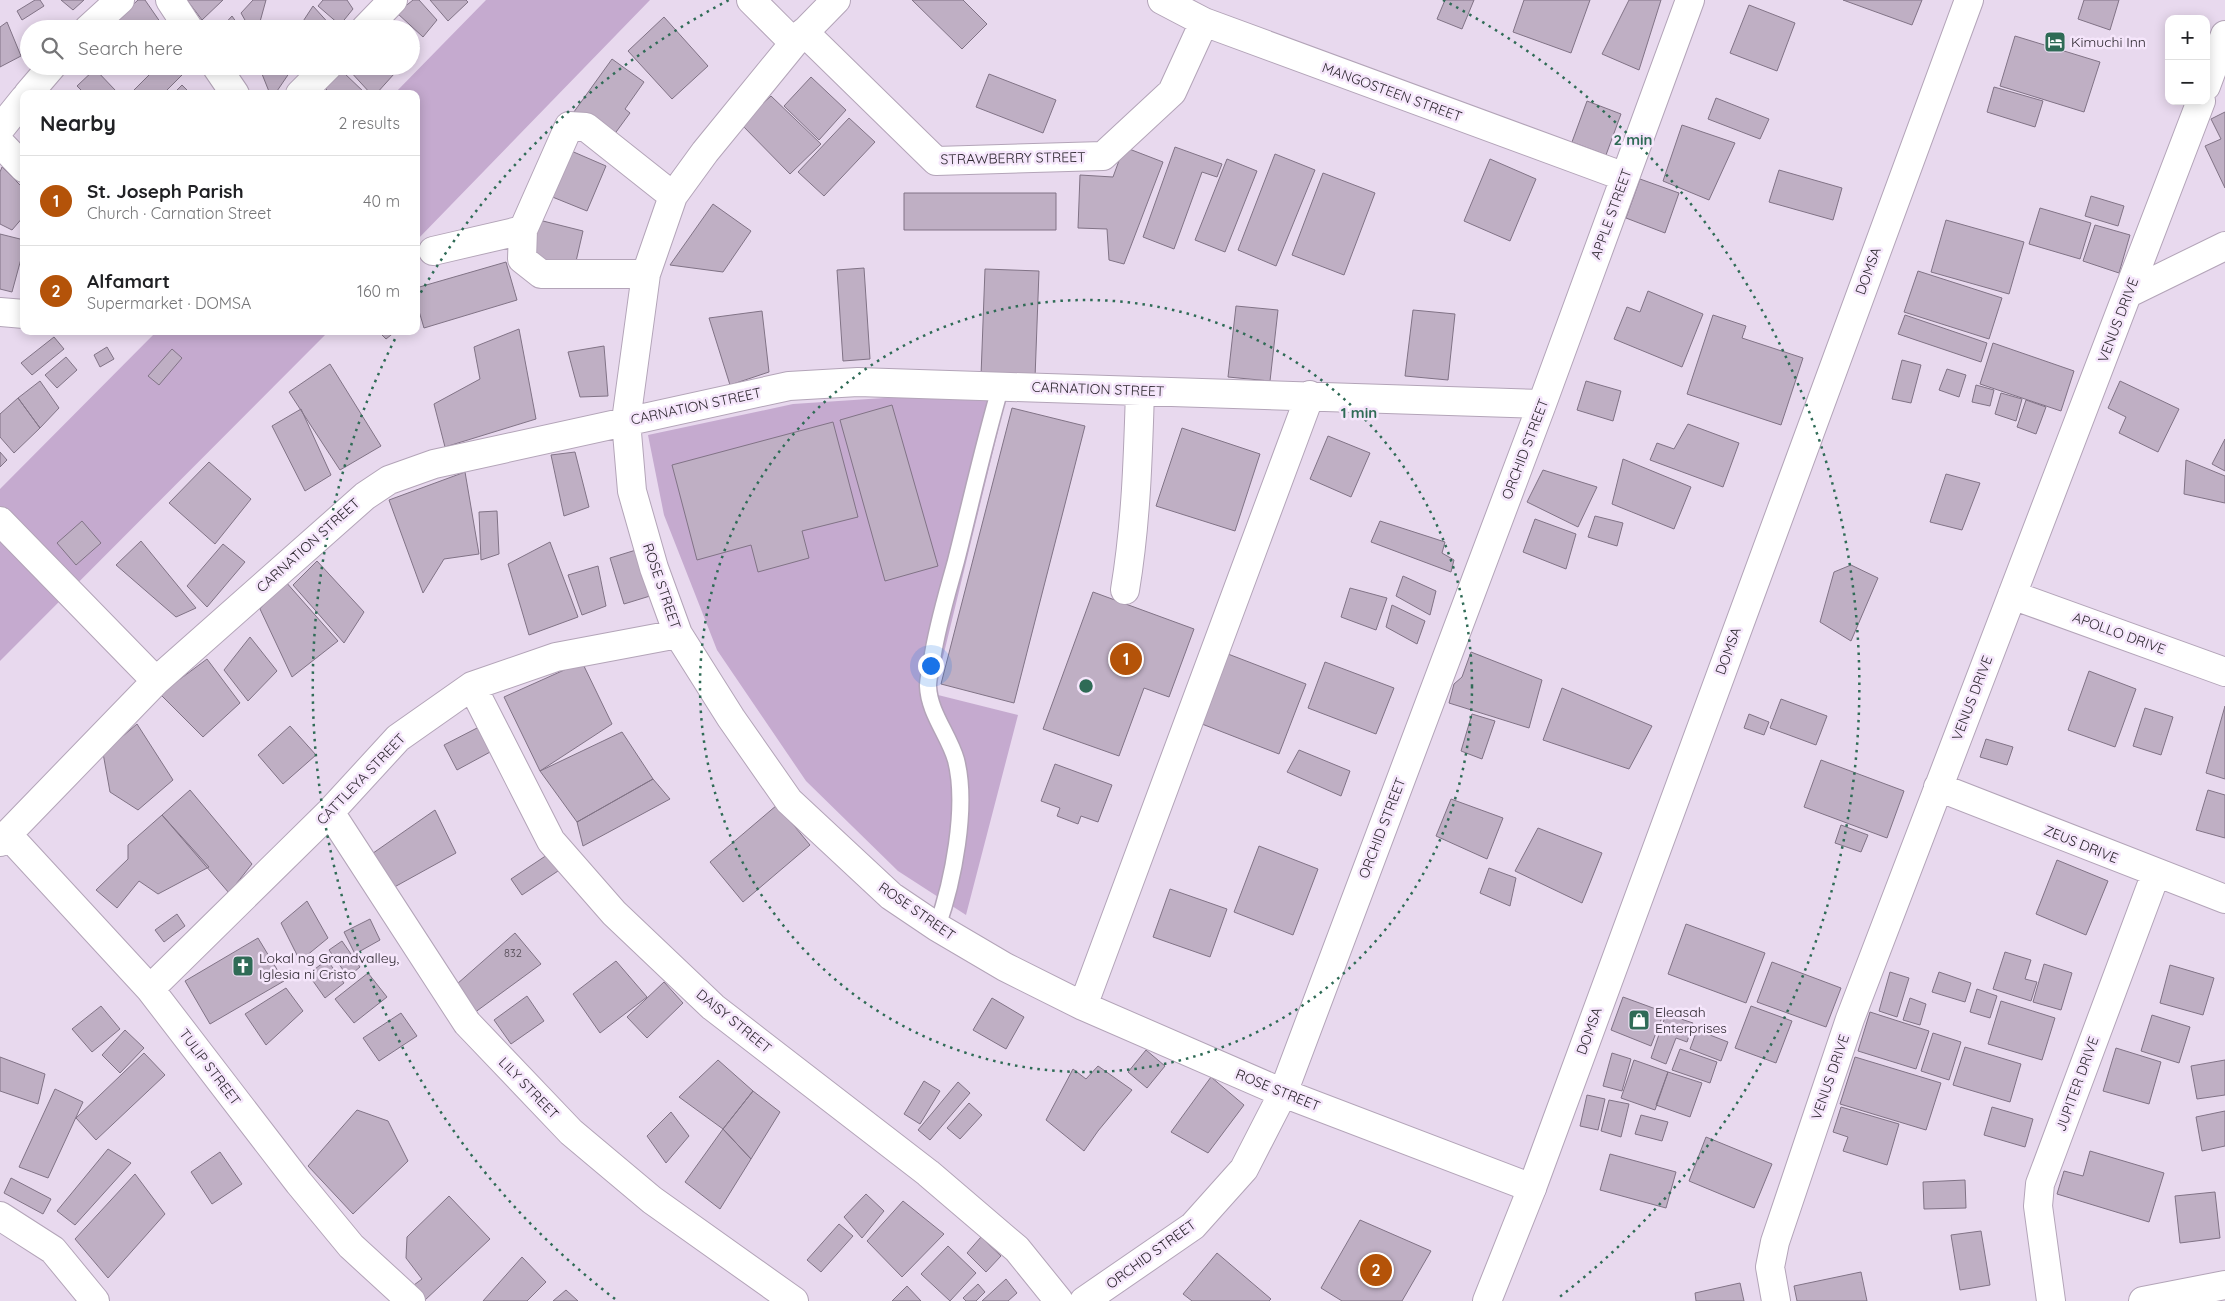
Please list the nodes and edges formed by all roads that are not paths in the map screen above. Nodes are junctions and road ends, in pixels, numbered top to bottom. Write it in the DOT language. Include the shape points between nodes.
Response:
graph roads {
  1 [pos="120,0"];
  2 [pos="170,0"];
  3 [pos="394,0"];
  4 [pos="751,0"];
  5 [pos="836,0"];
  6 [pos="1162,0"];
  7 [pos="1690,0"];
  8 [pos="1968,0"];
  9 [pos="98,20"];
  10 [pos="183,20"];
  11 [pos="374,20"];
  12 [pos="1204,22"];
  13 [pos="2225,35"];
  14 [pos="799,37"];
  15 [pos="44,75"];
  16 [pos="222,75"];
  17 [pos="319,75"];
  18 [pos="2210,75"];
  19 [pos="31,90"];
  20 [pos="232,90"];
  21 [pos="304,90"];
  22 [pos="20,104"];
  23 [pos="2200,105"];
  24 [pos="0,129"];
  25 [pos="0,143"];
  26 [pos="20,164"];
  27 [pos="1625,178"];
  28 [pos="673,196"];
  29 [pos="523,230"];
  30 [pos="2225,246"];
  31 [pos="433,251"];
  32 [pos="646,274"];
  33 [pos="1584,288"];
  34 [pos="2129,293"];
  35 [pos="0,312"];
  36 [pos="20,314"];
  37 [pos="1001,385"];
  38 [pos="1140,391"];
  39 [pos="1310,395"];
  40 [pos="1542,404"];
  41 [pos="626,421"];
  42 [pos="0,521"];
  43 [pos="1125,590"];
  44 [pos="2012,595"];
  45 [pos="678,634"];
  46 [pos="2225,672"];
  47 [pos="156,681"];
  48 [pos="472,686"];
  49 [pos="1938,787"];
  50 [pos="330,812"];
  51 [pos="4,838"];
  52 [pos="2156,873"];
  53 [pos="2225,899"];
  54 [pos="937,927"];
  55 [pos="150,990"];
  56 [pos="1083,1006"];
  57 [pos="1283,1093"];
  58 [pos="1532,1188"];
  59 [pos="0,1216"];
  60 [pos="2225,1285"];
  61 [pos="95,1301"];
  62 [pos="411,1301"];
  63 [pos="794,1301"];
  64 [pos="1059,1301"];
  65 [pos="1084,1301"];
  66 [pos="1487,1301"];
  67 [pos="1776,1301"];
  68 [pos="2051,1301"];
  69 [pos="2143,1301"];
  1 -- 9 [label="street"];
  2 -- 10 [label="street"];
  3 -- 11 [label="street"];
  4 -- 14 [label="street, STRAWBERRY STREET"];
  5 -- 14 [label="street, ROSE STREET"];
  6 -- 12 [label="street, MANGOSTEEN STREET"];
  7 -- 27 [label="street, APPLE STREET"];
  8 -- 58 [label="street, DOMSA"];
  12 -- 14 [label="street, STRAWBERRY STREET" via="1172,92 1104,156 936,161"];
  12 -- 27 [label="street, MANGOSTEEN STREET"];
  13 -- 18 [label="street"];
  14 -- 28 [label="street, ROSE STREET"];
  15 -- 19 [label="street"];
  16 -- 20 [label="street"];
  17 -- 21 [label="street"];
  22 -- 24 [label="street"];
  23 -- 34 [label="street, VENUS DRIVE"];
  25 -- 26 [label="street"];
  27 -- 33 [label="street, APPLE STREET"];
  28 -- 29 [label="street" via="586,127 569,126"];
  28 -- 32 [label="street, ROSE STREET"];
  29 -- 31 [label="street"];
  29 -- 32 [label="street" via="522,259 542,274"];
  30 -- 34 [label="street"];
  32 -- 41 [label="street, ROSE STREET"];
  33 -- 40 [label="street, ORCHID STREET"];
  34 -- 44 [label="street, VENUS DRIVE"];
  35 -- 36 [label="street"];
  37 -- 38 [label="street, CARNATION STREET"];
  37 -- 41 [label="street, CARNATION STREET" via="858,382 789,386"];
  37 -- 54 [label="lane" via="936,634 928,686 932,708 956,760 960,790 957,846 948,896"];
  38 -- 39 [label="street, CARNATION STREET"];
  38 -- 43 [label="street" via="1136,501"];
  39 -- 40 [label="street, CARNATION STREET"];
  39 -- 56 [label="street"];
  40 -- 57 [label="street, ORCHID STREET"];
  41 -- 45 [label="street, ROSE STREET" via="632,491 654,568"];
  41 -- 47 [label="street, CARNATION STREET" via="434,464 389,480 365,496"];
  42 -- 47 [label="street"];
  44 -- 46 [label="street, APOLLO DRIVE"];
  44 -- 49 [label="street, VENUS DRIVE"];
  45 -- 48 [label="street, CATTLEYA STREET" via="556,657"];
  45 -- 54 [label="street, ROSE STREET" via="788,801 891,896"];
  47 -- 51 [label="street, CARNATION STREET"];
  48 -- 50 [label="street, CATTLEYA STREET" via="398,738"];
  48 -- 64 [label="street, DAISY STREET" via="551,842 614,913 714,1007 928,1173 1017,1249"];
  49 -- 52 [label="street, ZEUS DRIVE"];
  49 -- 67 [label="street, VENUS DRIVE" via="1850,1019 1775,1242 1770,1266"];
  50 -- 55 [label="street, CATTLEYA STREET"];
  50 -- 63 [label="street, LILY STREET" via="467,1023 480,1037 571,1132 644,1194"];
  51 -- 55 [label="street, TULIP STREET"];
  52 -- 53 [label="street, ZEUS DRIVE"];
  52 -- 68 [label="street, JUPITER DRIVE" via="2040,1184 2038,1206"];
  54 -- 56 [label="street, ROSE STREET" via="1005,967"];
  55 -- 62 [label="street, TULIP STREET" via="351,1246"];
  56 -- 57 [label="street, ROSE STREET"];
  57 -- 58 [label="street, ROSE STREET"];
  57 -- 65 [label="street, ORCHID STREET" via="1244,1169 1193,1226"];
  58 -- 66 [label="street, DOMSA"];
  59 -- 61 [label="street" via="53,1250"];
  60 -- 69 [label="street"];
}
